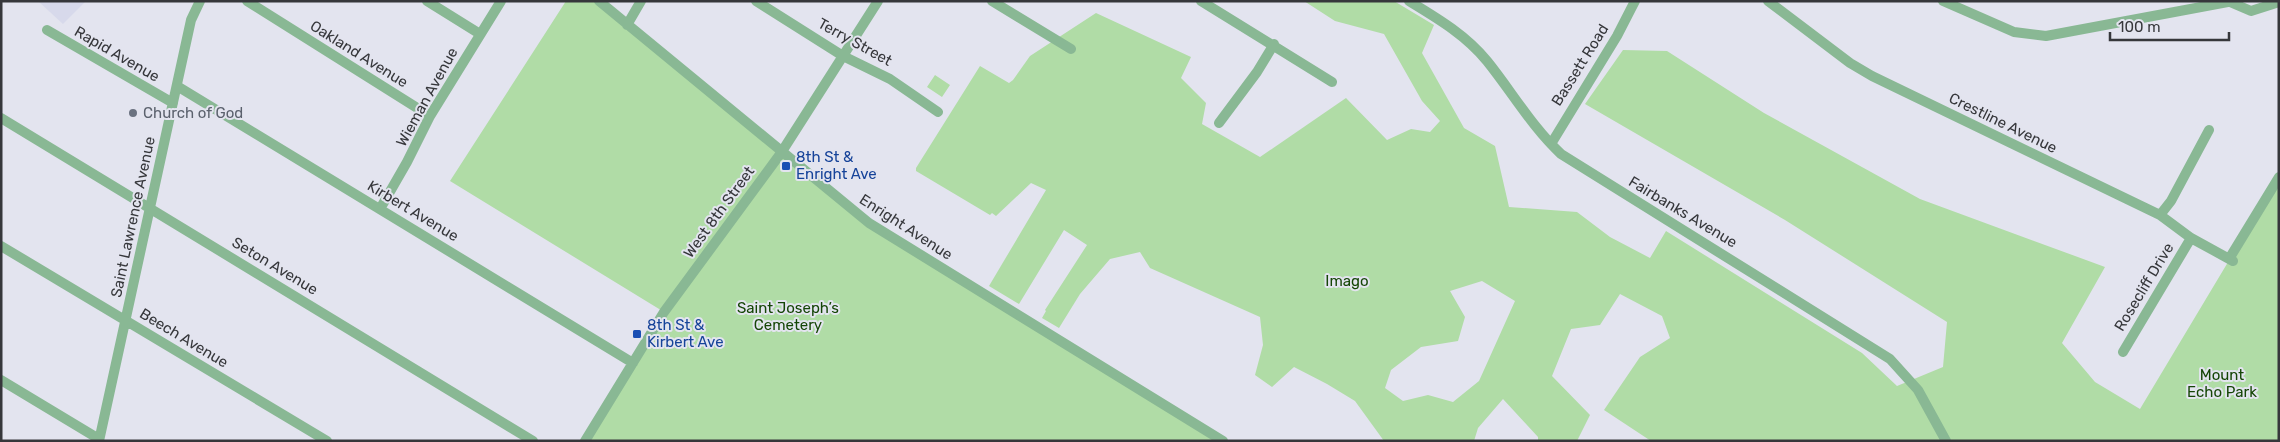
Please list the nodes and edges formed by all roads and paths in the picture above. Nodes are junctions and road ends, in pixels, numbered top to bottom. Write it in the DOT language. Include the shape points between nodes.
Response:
graph roads {
  1 [pos="200,1"];
  2 [pos="247,1"];
  3 [pos="427,1"];
  4 [pos="501,1"];
  5 [pos="599,1"];
  6 [pos="641,1"];
  7 [pos="756,1"];
  8 [pos="878,1"];
  9 [pos="992,1"];
  10 [pos="1201,1"];
  11 [pos="1409,1"];
  12 [pos="1635,1"];
  13 [pos="1768,1"];
  14 [pos="1943,1"];
  15 [pos="2232,2"];
  16 [pos="2279,2"];
  17 [pos="627,24"];
  18 [pos="47,30"];
  19 [pos="480,34"];
  20 [pos="1274,44"];
  21 [pos="1071,49"];
  22 [pos="843,56"];
  23 [pos="1332,82"];
  24 [pos="177,86"];
  25 [pos="173,103"];
  26 [pos="938,112"];
  27 [pos="430,116"];
  28 [pos="1,118"];
  29 [pos="1219,123"];
  30 [pos="2209,130"];
  31 [pos="1551,144"];
  32 [pos="781,153"];
  33 [pos="2279,177"];
  34 [pos="150,207"];
  35 [pos="380,209"];
  36 [pos="2160,216"];
  37 [pos="2191,238"];
  38 [pos="1,246"];
  39 [pos="125,320"];
  40 [pos="2123,352"];
  41 [pos="633,363"];
  42 [pos="1,380"];
  43 [pos="99,440"];
  44 [pos="327,441"];
  45 [pos="533,441"];
  46 [pos="585,441"];
  47 [pos="1223,441"];
  48 [pos="1946,441"];
  1 -- 24 [label="street, Saint Lawrence Avenue" via="191,20"];
  2 -- 27 [label="street, Oakland Avenue"];
  3 -- 19 [label="street"];
  4 -- 19 [label="street, Wieman Avenue"];
  5 -- 17 [label="street, Enright Avenue"];
  6 -- 17 [label="street"];
  7 -- 22 [label="street, Terry Street"];
  8 -- 22 [label="street, West 8th Street"];
  9 -- 21 [label="street"];
  10 -- 20 [label="street"];
  11 -- 31 [label="street, Fairbanks Avenue" via="1461,36 1486,60"];
  12 -- 31 [label="street, Bassett Road"];
  13 -- 36 [label="street, Crestline Avenue" via="1872,76"];
  14 -- 15 [label="street" via="2014,32 2046,36"];
  15 -- 16 [label="street" via="2251,11"];
  17 -- 32 [label="street, Enright Avenue"];
  18 -- 25 [label="street, Rapid Avenue"];
  19 -- 27 [label="street, Wieman Avenue"];
  20 -- 23 [label="street"];
  20 -- 29 [label="street"];
  22 -- 26 [label="street, Terry Street" via="890,79"];
  22 -- 32 [label="street, West 8th Street"];
  24 -- 25 [label="street, Saint Lawrence Avenue"];
  24 -- 35 [label="street, Kirbert Avenue"];
  25 -- 34 [label="street, Saint Lawrence Avenue"];
  27 -- 35 [label="street, Wieman Avenue"];
  28 -- 34 [label="street, Seton Avenue"];
  30 -- 36 [label="street" via="2172,201"];
  31 -- 48 [label="street, Fairbanks Avenue" via="1576,165 1878,350 1918,390"];
  32 -- 41 [label="street, West 8th Street" via="664,312"];
  32 -- 47 [label="street, Enright Avenue" via="869,223"];
  33 -- 37 [label="street, Crestline Avenue" via="2231,260"];
  34 -- 39 [label="street, Saint Lawrence Avenue"];
  34 -- 45 [label="street, Seton Avenue"];
  35 -- 41 [label="street, Kirbert Avenue"];
  36 -- 37 [label="street, Crestline Avenue"];
  37 -- 40 [label="street, Rosecliff Drive"];
  38 -- 39 [label="street, Beech Avenue"];
  39 -- 43 [label="street, Saint Lawrence Avenue"];
  39 -- 44 [label="street, Beech Avenue"];
  41 -- 46 [label="street, West 8th Street"];
  42 -- 43 [label="street"];
}
